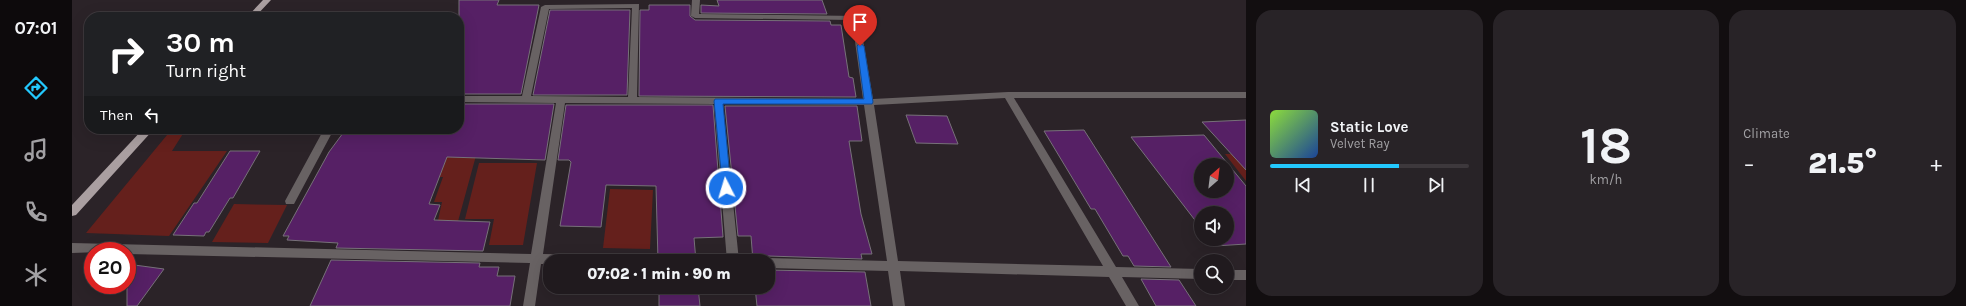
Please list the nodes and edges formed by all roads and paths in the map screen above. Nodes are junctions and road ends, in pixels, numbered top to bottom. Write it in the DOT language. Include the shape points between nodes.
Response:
graph roads {
  1 [pos="267,0"];
  2 [pos="696,0"];
  3 [pos="256,12"];
  4 [pos="1008,95"];
  5 [pos="1245,96"];
  6 [pos="464,99"];
  7 [pos="526,99"];
  8 [pos="561,99"];
  9 [pos="632,100"];
  10 [pos="718,101"];
  11 [pos="869,102"];
  12 [pos="144,134"];
  13 [pos="326,134"];
  14 [pos="290,201"];
  15 [pos="72,212"];
  16 [pos="72,248"];
  17 [pos="732,254"];
  18 [pos="536,259"];
  19 [pos="543,259"];
  20 [pos="775,263"];
  21 [pos="894,266"];
  22 [pos="1112,271"];
  23 [pos="1194,274"];
  24 [pos="1234,275"];
  25 [pos="1246,275"];
  26 [pos="529,306"];
  27 [pos="900,306"];
  28 [pos="1132,306"];
  1 -- 3 [label="main road"];
  2 -- 11 [label="street" via="695,16 856,18"];
  4 -- 5 [label="street"];
  4 -- 11 [label="street"];
  4 -- 22 [label="street"];
  6 -- 7 [label="street"];
  7 -- 8 [label="street"];
  7 -- 9 [label="street" via="545,7 636,6"];
  8 -- 9 [label="street"];
  8 -- 18 [label="street"];
  9 -- 10 [label="street"];
  10 -- 11 [label="street"];
  10 -- 17 [label="street"];
  11 -- 21 [label="street"];
  12 -- 15 [label="main road"];
  13 -- 14 [label="street"];
  16 -- 18 [label="street"];
  18 -- 19 [label="street"];
  18 -- 26 [label="street"];
  20 -- 21 [label="street"];
  21 -- 22 [label="street"];
  21 -- 27 [label="street"];
  22 -- 23 [label="street"];
  22 -- 28 [label="street"];
  24 -- 25 [label="street"];
}
